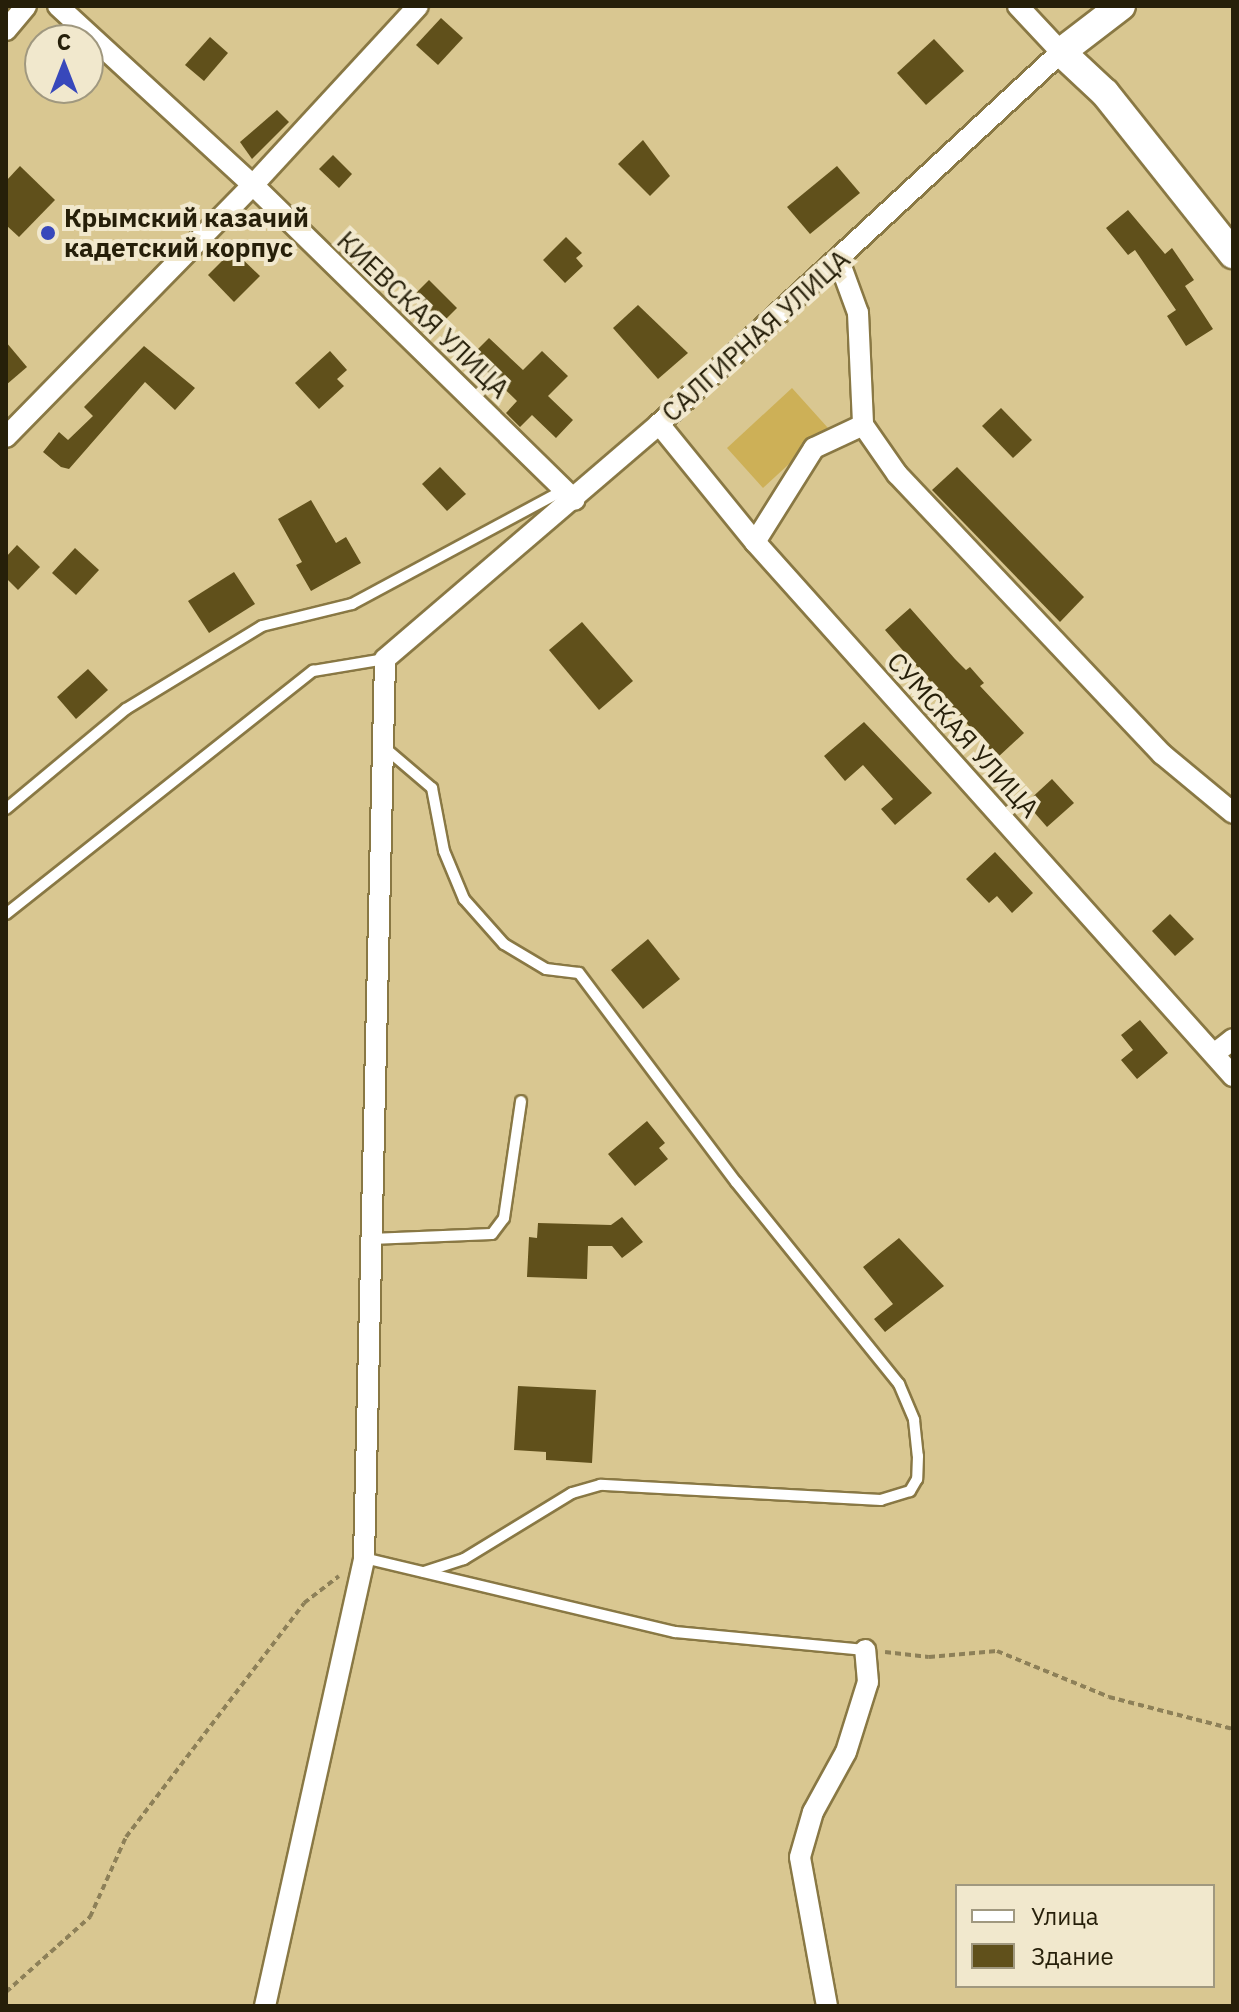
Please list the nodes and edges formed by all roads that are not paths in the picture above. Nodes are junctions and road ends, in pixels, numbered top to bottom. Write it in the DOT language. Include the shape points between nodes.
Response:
graph roads {
  1 [pos="26,6"];
  2 [pos="58,6"];
  3 [pos="418,6"];
  4 [pos="1018,6"];
  5 [pos="1121,6"];
  6 [pos="6,30"];
  7 [pos="1061,52"];
  8 [pos="253,185"];
  9 [pos="1233,254"];
  10 [pos="839,261"];
  11 [pos="659,424"];
  12 [pos="863,425"];
  13 [pos="6,437"];
  14 [pos="569,495"];
  15 [pos="755,542"];
  16 [pos="385,659"];
  17 [pos="383,747"];
  18 [pos="6,809"];
  19 [pos="1233,813"];
  20 [pos="6,914"];
  21 [pos="1233,1039"];
  22 [pos="1214,1054"];
  23 [pos="1233,1076"];
  24 [pos="521,1101"];
  25 [pos="371,1239"];
  26 [pos="364,1558"];
  27 [pos="424,1572"];
  28 [pos="865,1650"];
  29 [pos="828,2003"];
  30 [pos="265,2006"];
  1 -- 6 [label="street"];
  2 -- 8 [label="street, КИЕВСКАЯ УЛИЦА"];
  3 -- 8 [label="street"];
  4 -- 7 [label="street"];
  5 -- 7 [label="main road, САЛГИРНАЯ УЛИЦА"];
  7 -- 9 [label="main road" via="1105,93"];
  7 -- 10 [label="street, САЛГИРНАЯ УЛИЦА"];
  8 -- 13 [label="street"];
  8 -- 14 [label="street, КИЕВСКАЯ УЛИЦА"];
  10 -- 11 [label="street, САЛГИРНАЯ УЛИЦА"];
  10 -- 12 [label="street" via="858,313"];
  11 -- 14 [label="street, САЛГИРНАЯ УЛИЦА"];
  11 -- 15 [label="street, СУМСКАЯ УЛИЦА"];
  12 -- 15 [label="street" via="814,448"];
  12 -- 19 [label="street" via="897,474 1162,754"];
  14 -- 16 [label="street, САЛГИРНАЯ УЛИЦА"];
  14 -- 18 [label="lane" via="352,604 262,626 126,709"];
  15 -- 22 [label="street, СУМСКАЯ УЛИЦА"];
  16 -- 17 [label="street"];
  16 -- 20 [label="lane" via="313,671"];
  17 -- 25 [label="street"];
  17 -- 27 [label="lane" via="432,788 444,851 464,899 504,944 546,969 579,973 736,1182 899,1384 914,1420 918,1456 917,1479 910,1491 881,1500 600,1485 572,1493 464,1559"];
  21 -- 22 [label="street"];
  22 -- 23 [label="street, СУМСКАЯ УЛИЦА"];
  24 -- 25 [label="lane" via="504,1218 492,1234"];
  25 -- 26 [label="street"];
  26 -- 27 [label="lane"];
  26 -- 30 [label="street"];
  27 -- 28 [label="lane" via="675,1632"];
  28 -- 29 [label="street" via="868,1682 851,1738 813,1812 800,1857"];
}
